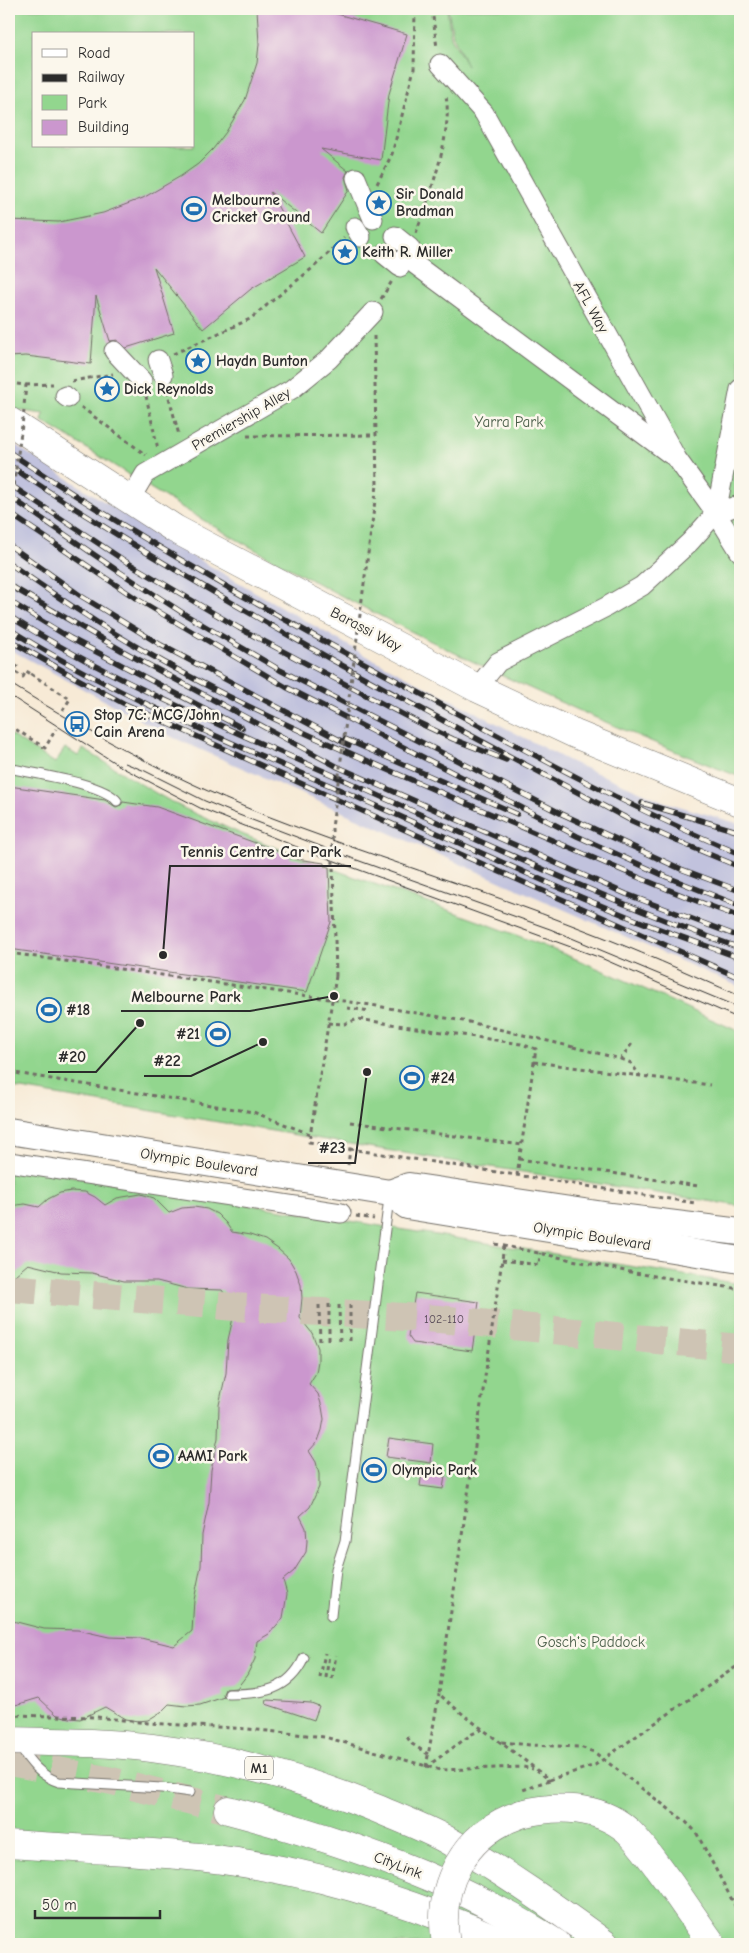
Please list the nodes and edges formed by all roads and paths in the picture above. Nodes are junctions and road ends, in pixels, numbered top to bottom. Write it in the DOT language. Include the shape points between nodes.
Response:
graph roads {
  1 [pos="415,9"];
  2 [pos="432,9"];
  3 [pos="440,64"];
  4 [pos="356,178"];
  5 [pos="370,211"];
  6 [pos="358,232"];
  7 [pos="395,236"];
  8 [pos="384,254"];
  9 [pos="405,257"];
  10 [pos="373,312"];
  11 [pos="114,352"];
  12 [pos="138,376"];
  13 [pos="9,382"];
  14 [pos="26,385"];
  15 [pos="740,389"];
  16 [pos="63,390"];
  17 [pos="9,421"];
  18 [pos="176,422"];
  19 [pos="154,428"];
  20 [pos="212,435"];
  21 [pos="376,435"];
  22 [pos="134,447"];
  23 [pos="677,459"];
  24 [pos="129,501"];
  25 [pos="740,505"];
  26 [pos="716,513"];
  27 [pos="9,517"];
  28 [pos="740,552"];
  29 [pos="18,667"];
  30 [pos="10,670"];
  31 [pos="477,688"];
  32 [pos="63,710"];
  33 [pos="9,725"];
  34 [pos="56,729"];
  35 [pos="9,768"];
  36 [pos="117,801"];
  37 [pos="740,802"];
  38 [pos="9,954"];
  39 [pos="348,1008"];
  40 [pos="370,1012"];
  41 [pos="328,1023"];
  42 [pos="633,1042"];
  43 [pos="621,1058"];
  44 [pos="534,1062"];
  45 [pos="9,1072"];
  46 [pos="640,1076"];
  47 [pos="710,1085"];
  48 [pos="350,1122"];
  49 [pos="9,1131"];
  50 [pos="310,1134"];
  51 [pos="309,1142"];
  52 [pos="522,1145"];
  53 [pos="350,1149"];
  54 [pos="519,1159"];
  55 [pos="9,1162"];
  56 [pos="517,1174"];
  57 [pos="698,1186"];
  58 [pos="390,1193"];
  59 [pos="700,1204"];
  60 [pos="341,1213"];
  61 [pos="740,1232"];
  62 [pos="540,1253"];
  63 [pos="502,1260"];
  64 [pos="740,1260"];
  65 [pos="740,1290"];
  66 [pos="328,1304"];
  67 [pos="319,1305"];
  68 [pos="339,1305"];
  69 [pos="350,1305"];
  70 [pos="320,1344"];
  71 [pos="330,1344"];
  72 [pos="340,1344"];
  73 [pos="350,1344"];
  74 [pos="331,1616"];
  75 [pos="325,1653"];
  76 [pos="330,1654"];
  77 [pos="336,1655"];
  78 [pos="304,1658"];
  79 [pos="740,1664"];
  80 [pos="320,1678"];
  81 [pos="326,1678"];
  82 [pos="332,1679"];
  83 [pos="229,1694"];
  84 [pos="439,1694"];
  85 [pos="9,1715"];
  86 [pos="484,1728"];
  87 [pos="406,1737"];
  88 [pos="13,1741"];
  89 [pos="501,1742"];
  90 [pos="428,1754"];
  91 [pos="604,1759"];
  92 [pos="426,1767"];
  93 [pos="540,1773"];
  94 [pos="549,1780"];
  95 [pos="190,1792"];
  96 [pos="519,1804"];
  97 [pos="228,1810"];
  98 [pos="9,1844"];
  99 [pos="740,1915"];
  100 [pos="446,1944"];
  101 [pos="508,1944"];
  102 [pos="557,1944"];
  103 [pos="604,1944"];
  104 [pos="712,1944"];
  1 -- 5 [label="path" via="414,69 392,154"];
  2 -- 3 [label="path"];
  3 -- 9 [label="path" via="448,111 433,186"];
  3 -- 23 [label="street, AFL Way" via="484,113"];
  4 -- 5 [label="street"];
  6 -- 18 [label="path" via="250,319 160,368"];
  7 -- 9 [label="street"];
  8 -- 9 [label="street"];
  9 -- 10 [label="path"];
  9 -- 23 [label="street"];
  10 -- 20 [label="street, Premiership Alley" via="329,360 292,389"];
  10 -- 21 [label="path"];
  11 -- 12 [label="street"];
  12 -- 16 [label="path"];
  12 -- 19 [label="path"];
  13 -- 14 [label="path"];
  14 -- 16 [label="path"];
  14 -- 27 [label="path, bridge"];
  15 -- 26 [label="street"];
  16 -- 22 [label="path"];
  17 -- 24 [label="main road, Barassi Way"];
  20 -- 21 [label="path"];
  20 -- 24 [label="street, Premiership Alley" via="144,474"];
  21 -- 41 [label="path, bridge" via="377,485 332,828 336,976"];
  23 -- 26 [label="street, AFL Way"];
  24 -- 31 [label="main road, Barassi Way" via="175,530"];
  25 -- 26 [label="street"];
  26 -- 28 [label="street, AFL Way"];
  26 -- 31 [label="street" via="642,586 498,662"];
  29 -- 30 [label="path, bridge" via="14,665"];
  30 -- 32 [label="path, bridge" via="23,677 26,671 70,699"];
  31 -- 37 [label="main road, Barassi Way" via="575,734"];
  33 -- 34 [label="path" via="45,748"];
  35 -- 36 [label="lane" via="98,788"];
  38 -- 43 [label="path, bridge" via="371,1005 469,1022"];
  39 -- 40 [label="path"];
  41 -- 44 [label="path" via="344,1024 358,1019 521,1044 536,1049"];
  41 -- 50 [label="path"];
  42 -- 43 [label="path"];
  43 -- 46 [label="path" via="630,1063"];
  44 -- 46 [label="path"];
  44 -- 52 [label="path"];
  45 -- 50 [label="path" via="253,1112"];
  46 -- 47 [label="path"];
  48 -- 52 [label="path"];
  49 -- 58 [label="main road, Olympic Boulevard"];
  50 -- 51 [label="path"];
  52 -- 54 [label="path"];
  53 -- 56 [label="path"];
  54 -- 56 [label="path"];
  54 -- 57 [label="path"];
  55 -- 60 [label="street"];
  56 -- 59 [label="path"];
  58 -- 61 [label="main road, Olympic Boulevard" via="409,1186"];
  58 -- 64 [label="main road, Olympic Boulevard" via="407,1206"];
  58 -- 74 [label="lane" via="346,1541 336,1569"];
  62 -- 63 [label="path" via="539,1265"];
  62 -- 63 [label="path" via="504,1246"];
  62 -- 65 [label="path"];
  63 -- 84 [label="path"];
  66 -- 71 [label="path"];
  67 -- 70 [label="path"];
  68 -- 72 [label="path"];
  69 -- 73 [label="path"];
  75 -- 80 [label="path"];
  76 -- 81 [label="path"];
  77 -- 82 [label="path"];
  78 -- 83 [label="lane" via="295,1673 269,1691"];
  79 -- 91 [label="path"];
  84 -- 86 [label="path"];
  84 -- 90 [label="path"];
  85 -- 92 [label="path" via="97,1718 325,1737"];
  86 -- 89 [label="path"];
  86 -- 92 [label="path"];
  87 -- 90 [label="path"];
  88 -- 95 [label="lane" via="38,1771 59,1782"];
  88 -- 103 [label="main road, M1" via="150,1748 223,1760 298,1780 356,1800 446,1840 535,1895"];
  89 -- 91 [label="path" via="580,1747"];
  89 -- 93 [label="path"];
  90 -- 92 [label="path"];
  91 -- 94 [label="path"];
  91 -- 99 [label="path" via="696,1832"];
  92 -- 93 [label="path" via="450,1770 523,1767"];
  93 -- 94 [label="path"];
  94 -- 96 [label="path"];
  96 -- 100 [label="main road, bridge" via="506,1820 485,1834 462,1858 455,1871 443,1914"];
  96 -- 104 [label="main road" via="540,1810 566,1808 593,1813 618,1824 646,1851"];
  97 -- 102 [label="main road, CityLink" via="355,1849 428,1876 515,1919"];
  98 -- 101 [label="main road" via="212,1859 289,1871 401,1902"];
}
